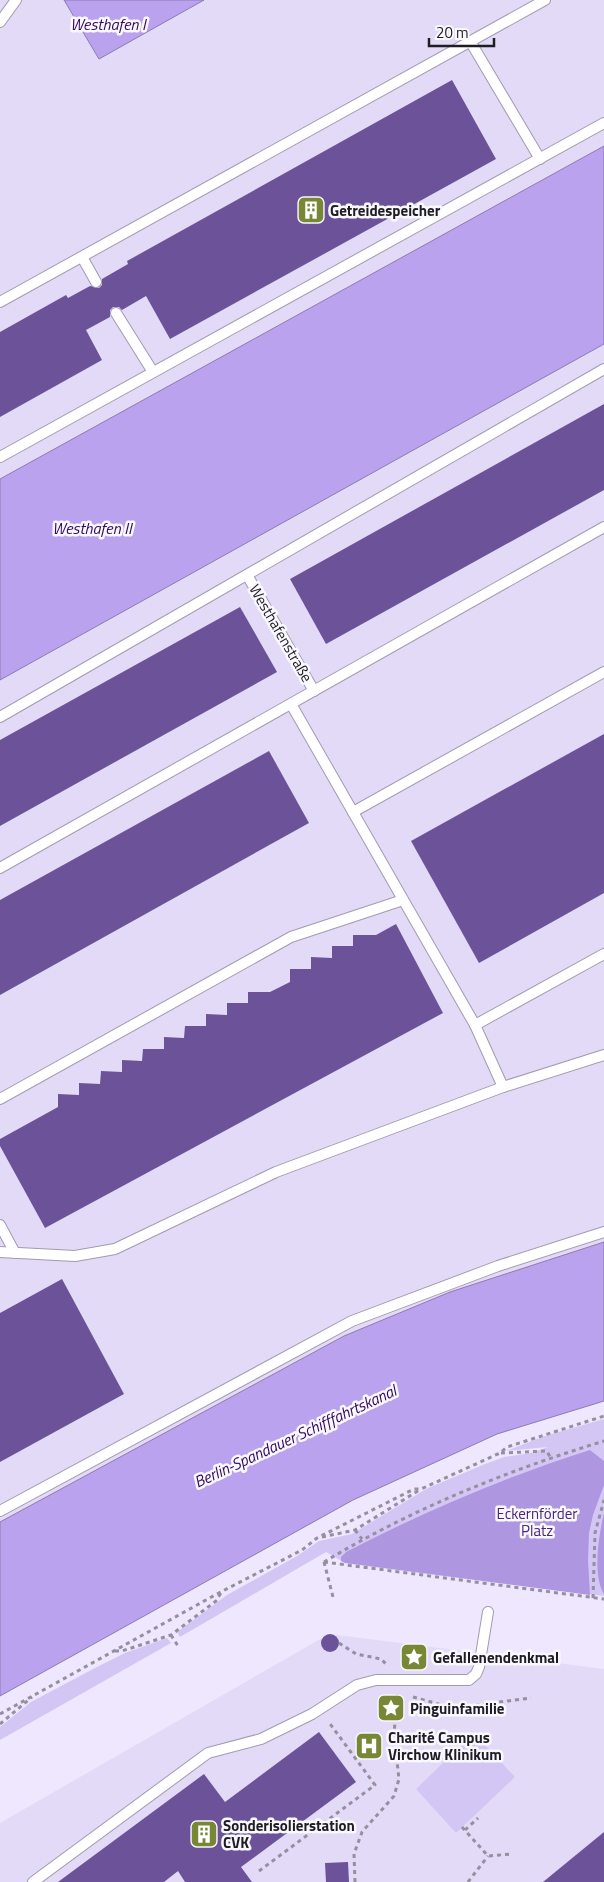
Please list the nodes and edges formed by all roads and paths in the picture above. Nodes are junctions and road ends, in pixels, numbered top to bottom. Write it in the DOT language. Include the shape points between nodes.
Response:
graph roads {
  1 [pos="16,0"];
  2 [pos="544,0"];
  3 [pos="0,22"];
  4 [pos="470,41"];
  5 [pos="604,123"];
  6 [pos="540,159"];
  7 [pos="82,257"];
  8 [pos="96,282"];
  9 [pos="0,302"];
  10 [pos="116,313"];
  11 [pos="604,369"];
  12 [pos="152,372"];
  13 [pos="0,457"];
  14 [pos="604,527"];
  15 [pos="247,575"];
  16 [pos="604,672"];
  17 [pos="314,691"];
  18 [pos="290,704"];
  19 [pos="0,717"];
  20 [pos="352,812"];
  21 [pos="0,868"];
  22 [pos="403,900"];
  23 [pos="604,954"];
  24 [pos="475,1025"];
  25 [pos="604,1055"];
  26 [pos="503,1087"];
  27 [pos="0,1099"];
  28 [pos="0,1225"];
  29 [pos="604,1232"];
  30 [pos="0,1252"];
  31 [pos="15,1253"];
  32 [pos="604,1416"];
  33 [pos="604,1441"];
  34 [pos="500,1453"];
  35 [pos="550,1457"];
  36 [pos="421,1488"];
  37 [pos="604,1500"];
  38 [pos="0,1512"];
  39 [pos="355,1530"];
  40 [pos="317,1538"];
  41 [pos="362,1539"];
  42 [pos="324,1562"];
  43 [pos="223,1590"];
  44 [pos="333,1597"];
  45 [pos="593,1598"];
  46 [pos="604,1599"];
  47 [pos="488,1612"];
  48 [pos="171,1634"];
  49 [pos="178,1646"];
  50 [pos="113,1650"];
  51 [pos="34,1695"];
  52 [pos="530,1698"];
  53 [pos="0,1714"];
  54 [pos="312,1714"];
  55 [pos="0,1724"];
  56 [pos="478,1818"];
  57 [pos="511,1854"];
  58 [pos="488,1856"];
  59 [pos="259,1871"];
  60 [pos="34,1882"];
  61 [pos="355,1882"];
  62 [pos="468,1882"];
  1 -- 3 [label="lane"];
  2 -- 4 [label="lane"];
  4 -- 6 [label="lane"];
  4 -- 7 [label="lane"];
  5 -- 6 [label="lane"];
  6 -- 12 [label="lane"];
  7 -- 8 [label="lane"];
  7 -- 9 [label="lane"];
  10 -- 12 [label="lane"];
  11 -- 15 [label="lane"];
  12 -- 13 [label="lane"];
  14 -- 17 [label="lane"];
  15 -- 17 [label="lane, Westhafenstraße"];
  15 -- 19 [label="lane"];
  16 -- 20 [label="lane"];
  17 -- 18 [label="lane"];
  18 -- 20 [label="lane"];
  18 -- 21 [label="lane"];
  20 -- 22 [label="lane"];
  22 -- 24 [label="lane"];
  22 -- 27 [label="lane" via="292,937"];
  23 -- 24 [label="lane"];
  24 -- 26 [label="lane"];
  25 -- 26 [label="lane"];
  26 -- 31 [label="lane" via="276,1172 115,1249 75,1256"];
  28 -- 31 [label="lane"];
  29 -- 38 [label="lane" via="498,1266 352,1321"];
  30 -- 31 [label="lane"];
  32 -- 34 [label="path" via="507,1447"];
  33 -- 35 [label="path"];
  34 -- 35 [label="path" via="547,1451"];
  34 -- 36 [label="path"];
  35 -- 41 [label="path" via="483,1482"];
  36 -- 39 [label="path"];
  36 -- 40 [label="path"];
  37 -- 45 [label="path" via="595,1534"];
  39 -- 40 [label="path"];
  39 -- 41 [label="path"];
  40 -- 43 [label="path" via="302,1550"];
  41 -- 42 [label="path"];
  42 -- 44 [label="path"];
  42 -- 45 [label="path"];
  43 -- 48 [label="path" via="216,1601"];
  43 -- 50 [label="path"];
  45 -- 46 [label="path"];
  47 -- 54 [label="lane" via="479,1667 469,1680 376,1680 358,1685"];
  48 -- 49 [label="path"];
  48 -- 50 [label="path" via="122,1651"];
  50 -- 51 [label="path"];
  51 -- 53 [label="path"];
  51 -- 55 [label="path"];
  52 -- 61 [label="path" via="453,1708 397,1692 394,1735 399,1779 394,1796 362,1832 354,1854"];
  54 -- 59 [label="path" via="326,1718 375,1785"];
  54 -- 60 [label="lane" via="261,1739 208,1753"];
  56 -- 58 [label="path" via="463,1829"];
  57 -- 58 [label="path"];
  58 -- 62 [label="path"];
}
